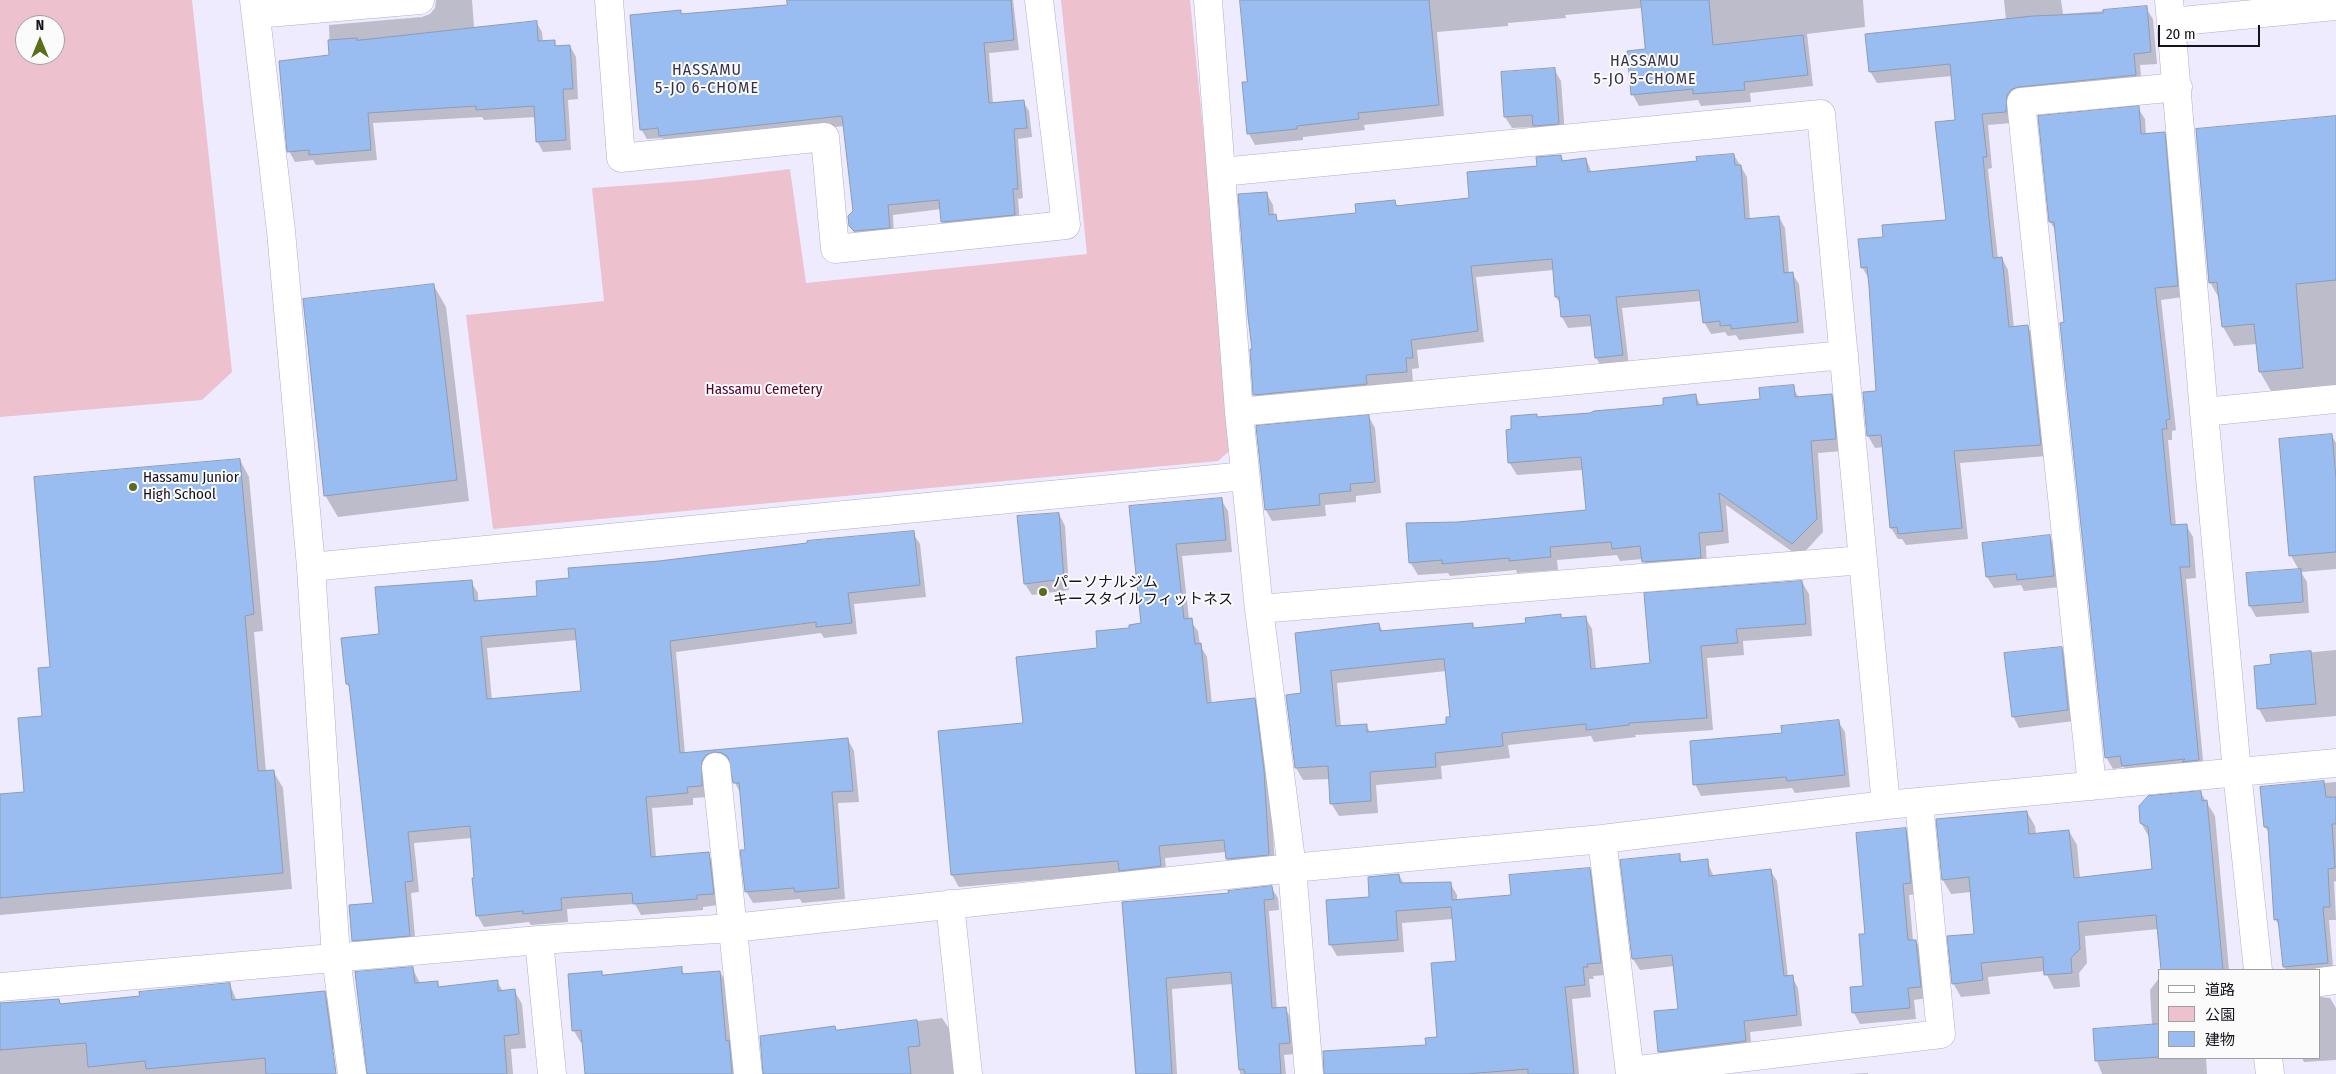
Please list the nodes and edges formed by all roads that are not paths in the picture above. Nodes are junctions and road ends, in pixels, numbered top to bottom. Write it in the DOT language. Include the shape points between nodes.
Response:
graph roads {
  1 [pos="420,0"];
  2 [pos="609,0"];
  3 [pos="1039,0"];
  4 [pos="1208,0"];
  5 [pos="2336,6"];
  6 [pos="255,7"];
  7 [pos="2170,11"];
  8 [pos="2178,86"];
  9 [pos="1221,172"];
  10 [pos="1844,355"];
  11 [pos="2336,399"];
  12 [pos="1239,412"];
  13 [pos="2204,412"];
  14 [pos="1245,476"];
  15 [pos="1863,560"];
  16 [pos="311,567"];
  17 [pos="1259,609"];
  18 [pos="2336,762"];
  19 [pos="716,767"];
  20 [pos="2237,772"];
  21 [pos="2092,786"];
  22 [pos="1919,802"];
  23 [pos="1886,805"];
  24 [pos="1602,840"];
  25 [pos="1292,868"];
  26 [pos="950,904"];
  27 [pos="732,928"];
  28 [pos="539,940"];
  29 [pos="336,958"];
  30 [pos="2258,969"];
  31 [pos="2336,980"];
  32 [pos="2321,982"];
  33 [pos="0,987"];
  34 [pos="2268,1059"];
  35 [pos="1630,1072"];
  36 [pos="352,1074"];
  37 [pos="552,1074"];
  38 [pos="748,1074"];
  39 [pos="968,1074"];
  40 [pos="1309,1074"];
  41 [pos="2270,1074"];
  1 -- 6 [label="street"];
  2 -- 3 [label="street" via="621,158 824,136 834,249 1066,225"];
  4 -- 9 [label="street"];
  5 -- 7 [label="street"];
  6 -- 16 [label="street" via="281,231"];
  7 -- 8 [label="street"];
  8 -- 13 [label="street"];
  8 -- 21 [label="street" via="2021,102"];
  9 -- 10 [label="street" via="1821,114"];
  9 -- 12 [label="street"];
  10 -- 12 [label="street"];
  10 -- 15 [label="street"];
  11 -- 13 [label="street"];
  12 -- 14 [label="street"];
  13 -- 20 [label="street"];
  14 -- 16 [label="street"];
  14 -- 17 [label="street"];
  15 -- 17 [label="street"];
  15 -- 23 [label="street"];
  16 -- 29 [label="street"];
  17 -- 25 [label="street"];
  18 -- 20 [label="street"];
  19 -- 27 [label="street"];
  20 -- 21 [label="street"];
  20 -- 30 [label="street"];
  21 -- 22 [label="street"];
  22 -- 23 [label="street"];
  22 -- 35 [label="street" via="1941,1034"];
  23 -- 24 [label="street"];
  24 -- 25 [label="street"];
  24 -- 35 [label="street"];
  25 -- 26 [label="street"];
  25 -- 40 [label="street"];
  26 -- 27 [label="street"];
  26 -- 39 [label="street"];
  27 -- 28 [label="street"];
  27 -- 38 [label="street"];
  28 -- 29 [label="street"];
  28 -- 37 [label="street"];
  29 -- 33 [label="street"];
  29 -- 36 [label="street"];
  31 -- 32 [label="street"];
  34 -- 41 [label="street"];
}
